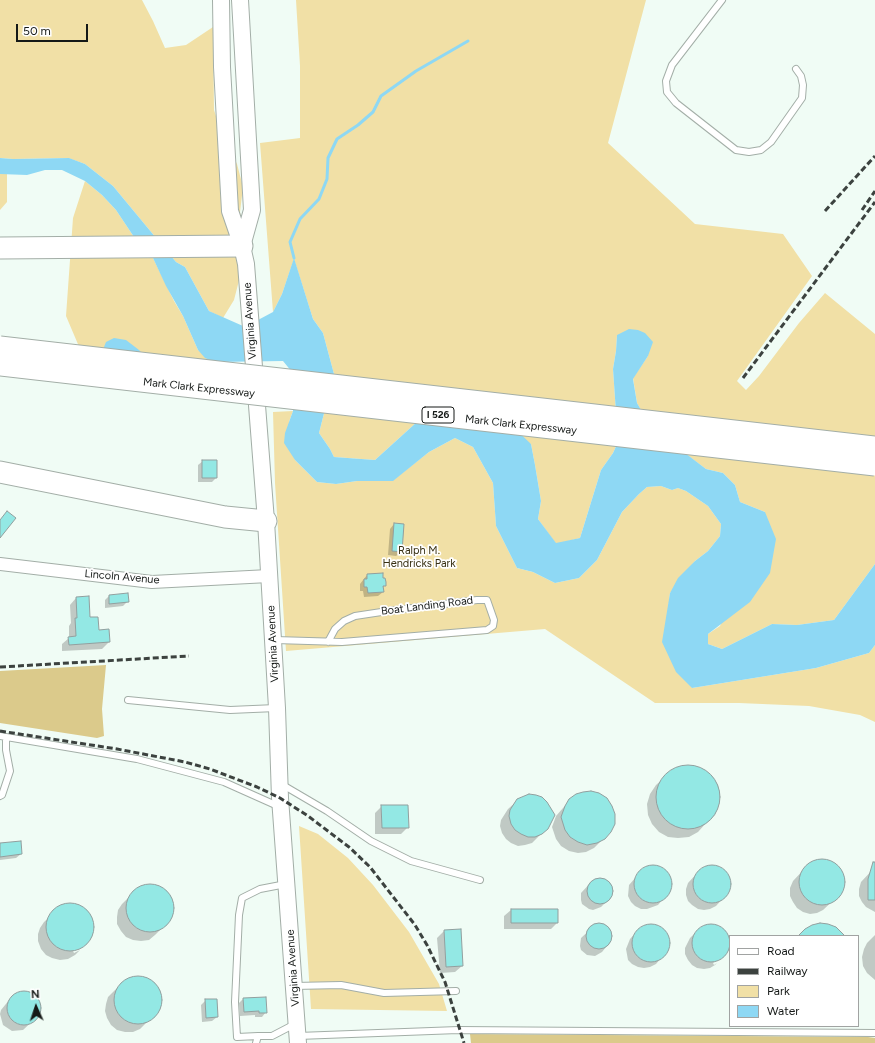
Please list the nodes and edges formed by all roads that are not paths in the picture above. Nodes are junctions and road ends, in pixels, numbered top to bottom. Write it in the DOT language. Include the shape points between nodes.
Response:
graph roads {
  1 [pos="221,0"];
  2 [pos="240,0"];
  3 [pos="722,0"];
  4 [pos="796,69"];
  5 [pos="244,87"];
  6 [pos="223,88"];
  7 [pos="0,248"];
  8 [pos="244,255"];
  9 [pos="0,347"];
  10 [pos="0,366"];
  11 [pos="875,447"];
  12 [pos="875,465"];
  13 [pos="0,472"];
  14 [pos="266,521"];
  15 [pos="0,564"];
  16 [pos="269,576"];
  17 [pos="273,640"];
  18 [pos="328,642"];
  19 [pos="128,700"];
  20 [pos="277,708"];
  21 [pos="3,737"];
  22 [pos="3,750"];
  23 [pos="280,783"];
  24 [pos="0,796"];
  25 [pos="281,807"];
  26 [pos="480,880"];
  27 [pos="287,883"];
  28 [pos="294,986"];
  29 [pos="456,991"];
  30 [pos="875,1033"];
  31 [pos="298,1034"];
  32 [pos="258,1036"];
  33 [pos="256,1043"];
  1 -- 6 [label="main road, Virginia Avenue"];
  2 -- 5 [label="main road, Virginia Avenue"];
  3 -- 4 [label="lane" via="672,65 666,81 668,92 676,103 736,150 761,150 771,142 802,98 802,76"];
  5 -- 6 [label="main road"];
  5 -- 8 [label="main road, Virginia Avenue" via="252,210"];
  6 -- 8 [label="main road, Virginia Avenue" via="230,211"];
  7 -- 8 [label="highway" via="211,247"];
  8 -- 14 [label="main road, Virginia Avenue, bridge"];
  9 -- 11 [label="highway, Mark Clark Expressway / I 526, bridge"];
  10 -- 12 [label="highway, Mark Clark Expressway / I 526, bridge"];
  13 -- 14 [label="highway" via="225,517"];
  14 -- 16 [label="main road, Virginia Avenue"];
  15 -- 16 [label="street, Lincoln Avenue" via="152,582"];
  16 -- 17 [label="main road, Virginia Avenue"];
  17 -- 18 [label="lane, Boat Landing Road"];
  17 -- 20 [label="main road, Virginia Avenue"];
  18 -- 18 [label="lane, Boat Landing Road" via="487,630 493,626 494,620 488,600 388,611 356,616 344,621 335,628"];
  19 -- 20 [label="lane" via="230,710"];
  20 -- 23 [label="main road, Virginia Avenue"];
  21 -- 22 [label="lane"];
  21 -- 25 [label="lane" via="137,759 224,782"];
  22 -- 24 [label="lane" via="10,771"];
  23 -- 25 [label="main road, Virginia Avenue"];
  23 -- 26 [label="lane" via="411,861"];
  25 -- 27 [label="main road, Virginia Avenue"];
  27 -- 28 [label="main road, Virginia Avenue"];
  27 -- 32 [label="lane" via="260,889 242,898 235,1002 236,1038"];
  28 -- 29 [label="lane" via="341,985 384,993"];
  28 -- 31 [label="main road, Virginia Avenue"];
  30 -- 31 [label="lane" via="458,1030"];
  31 -- 32 [label="lane"];
  32 -- 33 [label="lane"];
}
